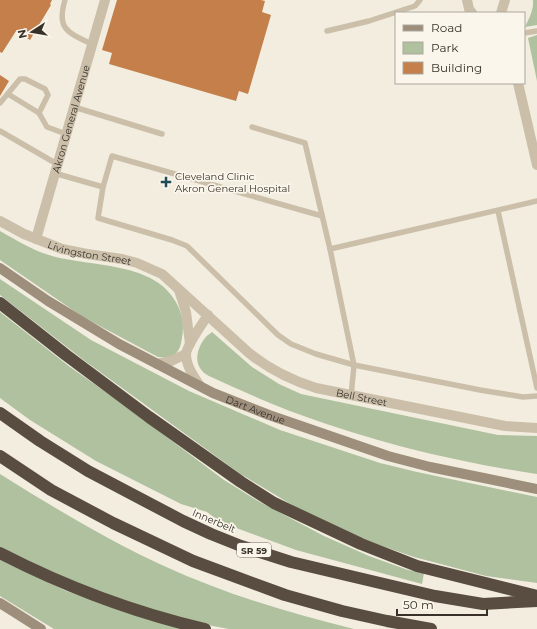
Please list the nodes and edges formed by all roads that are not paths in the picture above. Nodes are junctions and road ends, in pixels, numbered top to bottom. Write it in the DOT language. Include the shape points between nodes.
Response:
graph roads {
  1 [pos="65,0"];
  2 [pos="106,0"];
  3 [pos="420,0"];
  4 [pos="467,0"];
  5 [pos="505,0"];
  6 [pos="397,12"];
  7 [pos="471,12"];
  8 [pos="502,12"];
  9 [pos="395,13"];
  10 [pos="327,31"];
  11 [pos="537,31"];
  12 [pos="525,34"];
  13 [pos="92,44"];
  14 [pos="518,84"];
  15 [pos="8,94"];
  16 [pos="0,103"];
  17 [pos="74,107"];
  18 [pos="39,113"];
  19 [pos="252,127"];
  20 [pos="0,131"];
  21 [pos="66,134"];
  22 [pos="162,134"];
  23 [pos="537,165"];
  24 [pos="56,168"];
  25 [pos="103,187"];
  26 [pos="537,201"];
  27 [pos="498,211"];
  28 [pos="322,216"];
  29 [pos="0,221"];
  30 [pos="36,239"];
  31 [pos="330,249"];
  32 [pos="0,268"];
  33 [pos="178,288"];
  34 [pos="0,303"];
  35 [pos="208,315"];
  36 [pos="188,349"];
  37 [pos="157,364"];
  38 [pos="354,365"];
  39 [pos="200,386"];
  40 [pos="537,388"];
  41 [pos="351,396"];
  42 [pos="537,396"];
  43 [pos="0,413"];
  44 [pos="537,428"];
  45 [pos="0,456"];
  46 [pos="537,489"];
  47 [pos="0,553"];
  48 [pos="537,596"];
  49 [pos="537,601"];
  50 [pos="0,603"];
  51 [pos="41,629"];
  52 [pos="205,629"];
  53 [pos="431,629"];
  1 -- 13 [label="lane" via="62,25 75,36"];
  2 -- 13 [label="street, Akron General Avenue"];
  3 -- 6 [label="lane" via="415,6"];
  4 -- 7 [label="street"];
  5 -- 8 [label="street"];
  9 -- 10 [label="lane"];
  11 -- 12 [label="lane"];
  13 -- 17 [label="street, Akron General Avenue"];
  14 -- 23 [label="street"];
  15 -- 16 [label="lane"];
  15 -- 18 [label="lane"];
  15 -- 18 [label="lane" via="20,79 26,78 45,89 48,95"];
  17 -- 21 [label="street, Akron General Avenue"];
  17 -- 22 [label="lane"];
  18 -- 21 [label="lane" via="47,127"];
  19 -- 28 [label="lane" via="305,143"];
  20 -- 24 [label="lane"];
  21 -- 24 [label="street, Akron General Avenue"];
  24 -- 25 [label="lane"];
  24 -- 30 [label="street, Akron General Avenue"];
  25 -- 28 [label="lane" via="112,156"];
  25 -- 38 [label="lane" via="98,218 187,246 291,344"];
  26 -- 27 [label="lane"];
  27 -- 31 [label="lane"];
  27 -- 40 [label="lane"];
  28 -- 31 [label="lane"];
  29 -- 30 [label="street, Livingston Street"];
  30 -- 33 [label="street, Livingston Street" via="71,252 137,263 162,274"];
  31 -- 38 [label="lane"];
  32 -- 37 [label="main road, Dart Avenue" via="68,313"];
  33 -- 35 [label="street, Livingston Street"];
  33 -- 36 [label="street" via="186,312"];
  34 -- 48 [label="highway" via="150,417 274,503 361,544 417,566"];
  35 -- 36 [label="street"];
  35 -- 41 [label="street, Bell Street" via="249,353 285,377"];
  36 -- 37 [label="street" via="171,361"];
  36 -- 39 [label="street" via="188,364"];
  37 -- 39 [label="main road, Dart Avenue"];
  38 -- 41 [label="lane"];
  38 -- 42 [label="lane" via="480,390"];
  39 -- 46 [label="main road, Dart Avenue" via="269,415 388,456"];
  41 -- 44 [label="street, Bell Street" via="505,426"];
  43 -- 49 [label="highway, Innerbelt / SR 59" via="40,441 131,495 240,546 291,562 435,596 483,604"];
  45 -- 53 [label="highway" via="51,490 106,520 199,563 285,595 350,613"];
  47 -- 52 [label="highway" via="36,572 109,602"];
  50 -- 51 [label="main road"];
}
